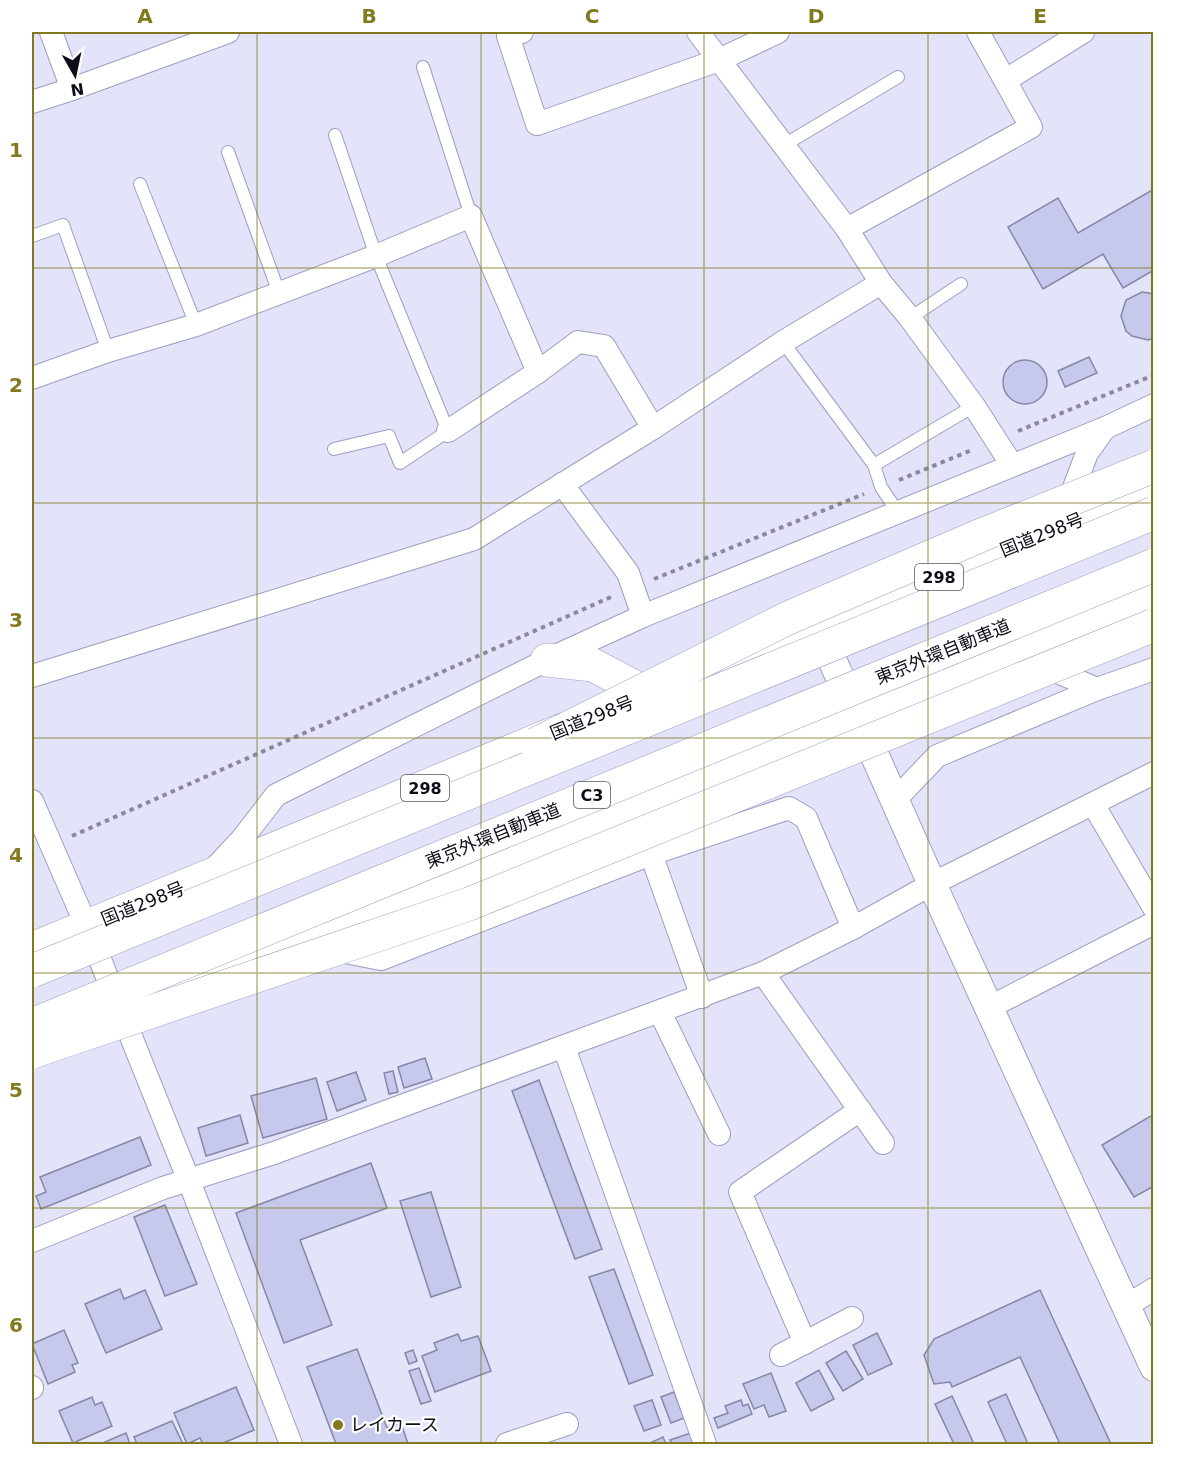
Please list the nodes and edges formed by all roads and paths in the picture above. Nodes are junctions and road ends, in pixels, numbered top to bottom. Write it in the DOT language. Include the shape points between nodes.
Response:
graph roads {
  1 [pos="51,32"];
  2 [pos="228,32"];
  3 [pos="522,32"];
  4 [pos="698,32"];
  5 [pos="778,32"];
  6 [pos="978,32"];
  7 [pos="1083,32"];
  8 [pos="720,60"];
  9 [pos="423,67"];
  10 [pos="898,77"];
  11 [pos="1006,80"];
  12 [pos="72,89"];
  13 [pos="32,102"];
  14 [pos="335,135"];
  15 [pos="784,145"];
  16 [pos="228,152"];
  17 [pos="140,184"];
  18 [pos="471,216"];
  19 [pos="847,229"];
  20 [pos="32,236"];
  21 [pos="376,256"];
  22 [pos="880,283"];
  23 [pos="961,284"];
  24 [pos="279,293"];
  25 [pos="910,318"];
  26 [pos="196,325"];
  27 [pos="783,342"];
  28 [pos="108,351"];
  29 [pos="538,372"];
  30 [pos="32,378"];
  31 [pos="1154,405"];
  32 [pos="974,406"];
  33 [pos="653,428"];
  34 [pos="1105,428"];
  35 [pos="448,431"];
  36 [pos="334,449"];
  37 [pos="874,465"];
  38 [pos="1012,465"];
  39 [pos="1154,466"];
  40 [pos="562,484"];
  41 [pos="1154,490"];
  42 [pos="897,511"];
  43 [pos="1154,513"];
  44 [pos="1061,528"];
  45 [pos="1154,565"];
  46 [pos="1154,592"];
  47 [pos="643,616"];
  48 [pos="1154,625"];
  49 [pos="817,626"];
  50 [pos="1010,652"];
  51 [pos="547,660"];
  52 [pos="1154,669"];
  53 [pos="32,676"];
  54 [pos="1097,689"];
  55 [pos="650,695"];
  56 [pos="856,714"];
  57 [pos="1154,772"];
  58 [pos="693,781"];
  59 [pos="895,800"];
  60 [pos="32,801"];
  61 [pos="1093,804"];
  62 [pos="651,854"];
  63 [pos="296,863"];
  64 [pos="206,878"];
  65 [pos="932,884"];
  66 [pos="1154,908"];
  67 [pos="1154,923"];
  68 [pos="87,927"];
  69 [pos="853,928"];
  70 [pos="294,942"];
  71 [pos="32,949"];
  72 [pos="32,971"];
  73 [pos="763,973"];
  74 [pos="702,997"];
  75 [pos="990,1007"];
  76 [pos="120,1010"];
  77 [pos="660,1012"];
  78 [pos="32,1025"];
  79 [pos="32,1045"];
  80 [pos="564,1047"];
  81 [pos="32,1052"];
  82 [pos="860,1110"];
  83 [pos="719,1134"];
  84 [pos="883,1143"];
  85 [pos="189,1181"];
  86 [pos="32,1241"];
  87 [pos="1154,1289"];
  88 [pos="1126,1306"];
  89 [pos="852,1318"];
  90 [pos="805,1343"];
  91 [pos="781,1355"];
  92 [pos="1154,1366"];
  93 [pos="567,1424"];
  94 [pos="284,1442"];
  95 [pos="507,1444"];
  96 [pos="705,1444"];
  1 -- 12 [label="street"];
  2 -- 12 [label="street"];
  3 -- 8 [label="street" via="508,36 537,124"];
  4 -- 8 [label="street"];
  5 -- 8 [label="street"];
  6 -- 11 [label="street"];
  7 -- 11 [label="street"];
  8 -- 15 [label="street"];
  9 -- 18 [label="lane"];
  10 -- 15 [label="lane"];
  11 -- 19 [label="street" via="1032,128"];
  12 -- 13 [label="street"];
  14 -- 21 [label="lane"];
  15 -- 19 [label="street"];
  16 -- 24 [label="lane"];
  17 -- 26 [label="lane"];
  18 -- 21 [label="street"];
  18 -- 29 [label="street"];
  19 -- 22 [label="street"];
  20 -- 28 [label="lane" via="63,225"];
  21 -- 24 [label="street"];
  21 -- 35 [label="lane"];
  22 -- 25 [label="street"];
  22 -- 27 [label="street"];
  23 -- 25 [label="lane"];
  24 -- 26 [label="street"];
  25 -- 32 [label="street"];
  26 -- 28 [label="street"];
  27 -- 33 [label="street"];
  27 -- 37 [label="lane"];
  28 -- 30 [label="street"];
  29 -- 33 [label="street" via="578,342 604,346"];
  29 -- 35 [label="street"];
  31 -- 34 [label="street"];
  32 -- 37 [label="lane"];
  32 -- 38 [label="street"];
  33 -- 40 [label="street"];
  34 -- 38 [label="street"];
  34 -- 44 [label="street" via="1087,453"];
  35 -- 36 [label="lane" via="400,463 389,436"];
  37 -- 42 [label="lane" via="881,487"];
  38 -- 42 [label="street"];
  39 -- 63 [label="highway, bridge" via="788,618"];
  40 -- 47 [label="street" via="628,573"];
  40 -- 53 [label="street" via="474,539"];
  41 -- 44 [label="highway, 国道298号 / 298"];
  42 -- 47 [label="street"];
  43 -- 63 [label="highway, bridge"];
  44 -- 49 [label="highway, 国道298号 / 298"];
  45 -- 78 [label="highway, 東京外環自動車道 / C3, bridge"];
  46 -- 50 [label="highway"];
  47 -- 51 [label="street"];
  48 -- 81 [label="highway, bridge" via="469,904"];
  49 -- 55 [label="highway, 国道298号 / 298"];
  49 -- 56 [label="street"];
  50 -- 54 [label="street"];
  50 -- 56 [label="highway"];
  51 -- 55 [label="highway" via="593,665"];
  51 -- 64 [label="street" via="276,795"];
  52 -- 54 [label="street"];
  54 -- 59 [label="street" via="937,756"];
  55 -- 64 [label="highway, 国道298号 / 298"];
  56 -- 58 [label="highway"];
  56 -- 59 [label="street"];
  57 -- 61 [label="street"];
  58 -- 62 [label="street"];
  58 -- 70 [label="highway"];
  59 -- 65 [label="street"];
  60 -- 68 [label="street"];
  61 -- 65 [label="street"];
  61 -- 66 [label="street"];
  62 -- 69 [label="street" via="789,808 806,818"];
  62 -- 70 [label="street" via="381,959"];
  62 -- 74 [label="street"];
  63 -- 72 [label="highway, bridge"];
  64 -- 68 [label="highway, 国道298号 / 298"];
  65 -- 69 [label="street"];
  65 -- 75 [label="street"];
  67 -- 75 [label="street"];
  68 -- 71 [label="highway, 国道298号 / 298"];
  68 -- 76 [label="street"];
  69 -- 73 [label="street"];
  70 -- 76 [label="highway"];
  73 -- 74 [label="street"];
  73 -- 82 [label="street"];
  74 -- 77 [label="street"];
  75 -- 88 [label="street"];
  76 -- 79 [label="highway"];
  76 -- 85 [label="street"];
  77 -- 80 [label="street"];
  77 -- 83 [label="street"];
  80 -- 85 [label="street"];
  80 -- 96 [label="street"];
  82 -- 84 [label="street"];
  82 -- 90 [label="street" via="740,1192"];
  85 -- 86 [label="street"];
  85 -- 94 [label="street"];
  87 -- 88 [label="street"];
  88 -- 92 [label="street"];
  89 -- 90 [label="street"];
  90 -- 91 [label="street"];
  93 -- 95 [label="street"];
}
